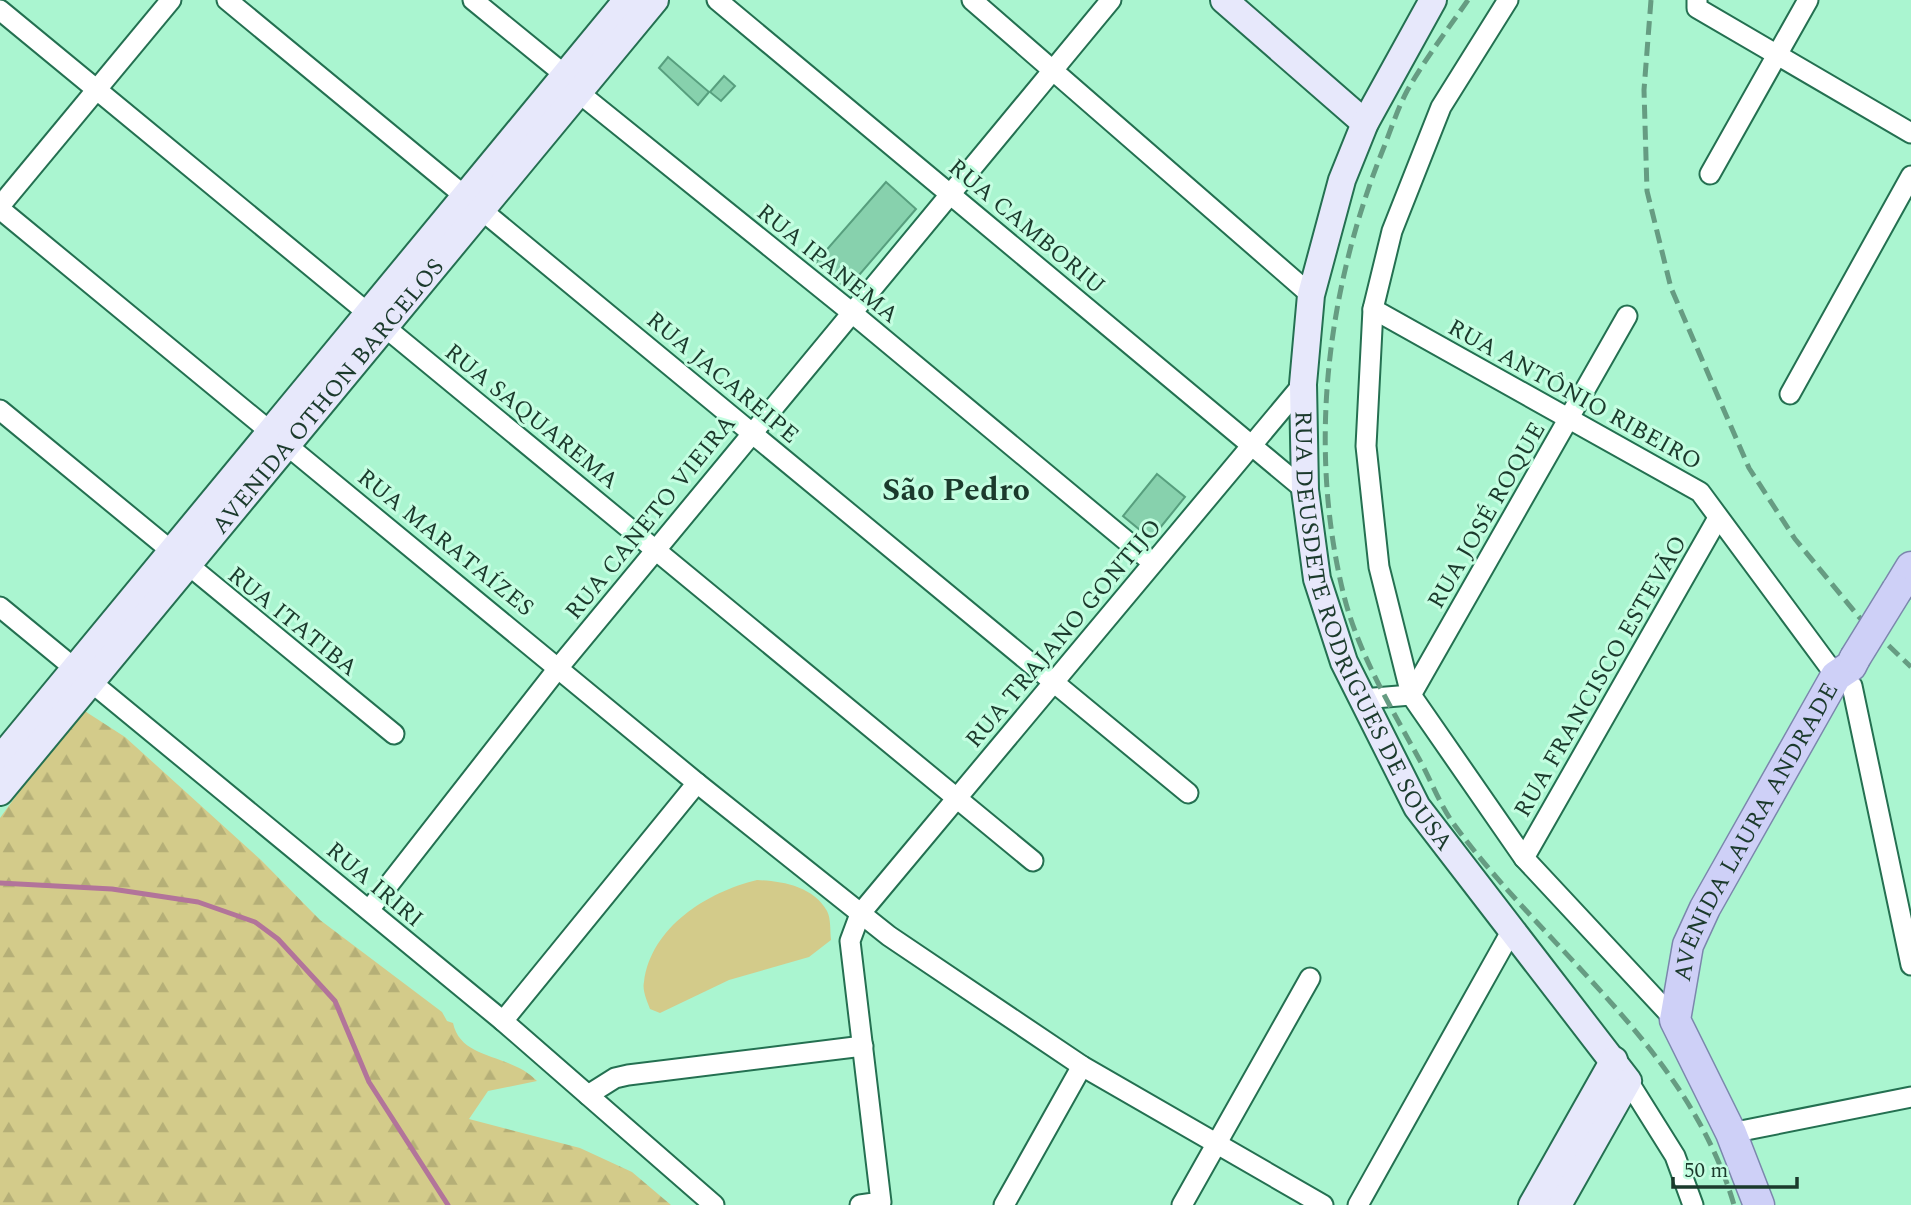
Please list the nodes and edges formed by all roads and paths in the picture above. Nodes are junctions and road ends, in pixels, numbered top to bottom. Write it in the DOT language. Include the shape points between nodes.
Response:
graph roads {
  1 [pos="171,0"];
  2 [pos="227,0"];
  3 [pos="473,0"];
  4 [pos="628,0"];
  5 [pos="655,0"];
  6 [pos="717,0"];
  7 [pos="972,0"];
  8 [pos="1111,0"];
  9 [pos="1224,0"];
  10 [pos="1433,0"];
  11 [pos="1507,0"];
  12 [pos="1808,0"];
  13 [pos="1697,4"];
  14 [pos="0,10"];
  15 [pos="1777,55"];
  16 [pos="1052,70"];
  17 [pos="572,84"];
  18 [pos="97,89"];
  19 [pos="1365,123"];
  20 [pos="1911,133"];
  21 [pos="1710,174"];
  22 [pos="1911,176"];
  23 [pos="949,194"];
  24 [pos="473,203"];
  25 [pos="0,208"];
  26 [pos="1311,295"];
  27 [pos="1373,309"];
  28 [pos="850,312"];
  29 [pos="1627,316"];
  30 [pos="377,320"];
  31 [pos="1303,384"];
  32 [pos="1790,394"];
  33 [pos="0,410"];
  34 [pos="1569,419"];
  35 [pos="751,432"];
  36 [pos="279,438"];
  37 [pos="1252,446"];
  38 [pos="1305,490"];
  39 [pos="1718,518"];
  40 [pos="655,550"];
  41 [pos="178,559"];
  42 [pos="1153,563"];
  43 [pos="1907,571"];
  44 [pos="0,607"];
  45 [pos="559,667"];
  46 [pos="1849,671"];
  47 [pos="83,676"];
  48 [pos="1054,682"];
  49 [pos="1411,695"];
  50 [pos="1362,699"];
  51 [pos="394,734"];
  52 [pos="0,759"];
  53 [pos="697,783"];
  54 [pos="0,792"];
  55 [pos="1188,793"];
  56 [pos="957,798"];
  57 [pos="1524,858"];
  58 [pos="1033,861"];
  59 [pos="369,910"];
  60 [pos="860,914"];
  61 [pos="1511,930"];
  62 [pos="1911,965"];
  63 [pos="1310,978"];
  64 [pos="1675,1020"];
  65 [pos="503,1021"];
  66 [pos="863,1046"];
  67 [pos="1082,1066"];
  68 [pos="1621,1070"];
  69 [pos="588,1095"];
  70 [pos="1911,1097"];
  71 [pos="1731,1133"];
  72 [pos="1216,1144"];
  73 [pos="714,1205"];
  74 [pos="860,1205"];
  75 [pos="1004,1205"];
  76 [pos="1182,1205"];
  77 [pos="1323,1205"];
  78 [pos="1358,1205"];
  79 [pos="1532,1205"];
  80 [pos="1558,1205"];
  81 [pos="1693,1205"];
  82 [pos="1759,1205"];
  1 -- 18 [label="street"];
  2 -- 24 [label="street, RUA JACAREIPE"];
  3 -- 17 [label="street, RUA IPANEMA"];
  4 -- 17 [label="street, AVENIDA OTHON BARCELOS"];
  5 -- 17 [label="street, AVENIDA OTHON BARCELOS"];
  6 -- 23 [label="street, RUA CAMBORIU"];
  7 -- 16 [label="street"];
  8 -- 16 [label="street, RUA CANETO VIEIRA"];
  9 -- 19 [label="street"];
  10 -- 19 [label="street, RUA DEUSDETE RODRIGUES DE SOUSA"];
  11 -- 27 [label="street" via="1441,107 1392,231"];
  12 -- 15 [label="street"];
  13 -- 15 [label="street"];
  14 -- 18 [label="street, RUA SAQUAREMA"];
  15 -- 20 [label="street"];
  15 -- 21 [label="street"];
  16 -- 23 [label="street, RUA CANETO VIEIRA"];
  16 -- 26 [label="street"];
  17 -- 24 [label="street, AVENIDA OTHON BARCELOS"];
  17 -- 28 [label="street, RUA IPANEMA"];
  18 -- 25 [label="street"];
  18 -- 30 [label="street, RUA SAQUAREMA"];
  19 -- 26 [label="street, RUA DEUSDETE RODRIGUES DE SOUSA" via="1342,180"];
  22 -- 32 [label="street"];
  23 -- 28 [label="street, RUA CANETO VIEIRA"];
  23 -- 37 [label="street, RUA CAMBORIU"];
  24 -- 30 [label="street, AVENIDA OTHON BARCELOS"];
  24 -- 35 [label="street, RUA JACAREIPE"];
  25 -- 36 [label="street, RUA MARATAÍZES"];
  26 -- 31 [label="street, RUA DEUSDETE RODRIGUES DE SOUSA"];
  27 -- 34 [label="street, RUA ANTÔNIO RIBEIRO"];
  27 -- 49 [label="street" via="1366,446 1379,567"];
  28 -- 35 [label="street, RUA CANETO VIEIRA"];
  28 -- 42 [label="street, RUA IPANEMA"];
  29 -- 34 [label="street, RUA JOSÉ ROQUE"];
  30 -- 36 [label="street, AVENIDA OTHON BARCELOS"];
  30 -- 40 [label="street, RUA SAQUAREMA"];
  31 -- 37 [label="street, RUA TRAJANO GONTIJO"];
  31 -- 38 [label="street, RUA DEUSDETE RODRIGUES DE SOUSA"];
  33 -- 41 [label="street, RUA ITATIBA"];
  34 -- 39 [label="street, RUA ANTÔNIO RIBEIRO" via="1700,492"];
  34 -- 49 [label="street, RUA JOSÉ ROQUE"];
  35 -- 40 [label="street, RUA CANETO VIEIRA"];
  35 -- 48 [label="street, RUA JACAREIPE"];
  36 -- 41 [label="street, AVENIDA OTHON BARCELOS"];
  36 -- 45 [label="street, RUA MARATAÍZES"];
  37 -- 38 [label="street, RUA CAMBORIU"];
  37 -- 42 [label="street, RUA TRAJANO GONTIJO"];
  38 -- 50 [label="street, RUA DEUSDETE RODRIGUES DE SOUSA" via="1317,579 1344,662"];
  39 -- 46 [label="street, RUA ANTÔNIO RIBEIRO"];
  39 -- 57 [label="street, RUA FRANCISCO ESTEVÃO"];
  40 -- 45 [label="street, RUA CANETO VIEIRA"];
  40 -- 56 [label="street, RUA SAQUAREMA"];
  41 -- 47 [label="street, AVENIDA OTHON BARCELOS"];
  41 -- 51 [label="street, RUA ITATIBA"];
  42 -- 48 [label="street, RUA TRAJANO GONTIJO"];
  43 -- 46 [label="main road, AVENIDA LAURA ANDRADE, bridge"];
  44 -- 47 [label="street, RUA IRIRI"];
  45 -- 53 [label="street, RUA MARATAÍZES"];
  45 -- 59 [label="street, RUA CANETO VIEIRA"];
  46 -- 62 [label="street"];
  46 -- 64 [label="main road, AVENIDA LAURA ANDRADE" via="1705,908 1688,945"];
  47 -- 52 [label="street, AVENIDA OTHON BARCELOS"];
  47 -- 54 [label="street, AVENIDA OTHON BARCELOS"];
  47 -- 59 [label="street, RUA IRIRI"];
  48 -- 55 [label="street, RUA JACAREIPE"];
  48 -- 56 [label="street, RUA TRAJANO GONTIJO"];
  49 -- 50 [label="street"];
  49 -- 57 [label="street"];
  50 -- 61 [label="street, RUA DEUSDETE RODRIGUES DE SOUSA" via="1417,807"];
  53 -- 60 [label="street, RUA MARATAÍZES"];
  53 -- 65 [label="street"];
  56 -- 58 [label="street, RUA SAQUAREMA"];
  56 -- 60 [label="street, RUA TRAJANO GONTIJO"];
  57 -- 64 [label="street"];
  59 -- 65 [label="street, RUA IRIRI"];
  60 -- 66 [label="street" via="850,941"];
  60 -- 67 [label="street, RUA MARATAÍZES"];
  61 -- 68 [label="street, RUA DEUSDETE RODRIGUES DE SOUSA"];
  61 -- 78 [label="street"];
  63 -- 72 [label="street"];
  64 -- 71 [label="main road"];
  65 -- 69 [label="street, RUA IRIRI"];
  66 -- 69 [label="street" via="628,1075"];
  66 -- 74 [label="street" via="881,1202"];
  67 -- 72 [label="street, RUA MARATAÍZES"];
  67 -- 75 [label="street"];
  68 -- 79 [label="street"];
  68 -- 80 [label="street"];
  68 -- 81 [label="street, RUA DEUSDETE RODRIGUES DE SOUSA" via="1675,1156"];
  69 -- 73 [label="street, RUA IRIRI"];
  70 -- 71 [label="street"];
  71 -- 82 [label="main road"];
  72 -- 76 [label="street"];
  72 -- 77 [label="street, RUA MARATAÍZES"];
}
